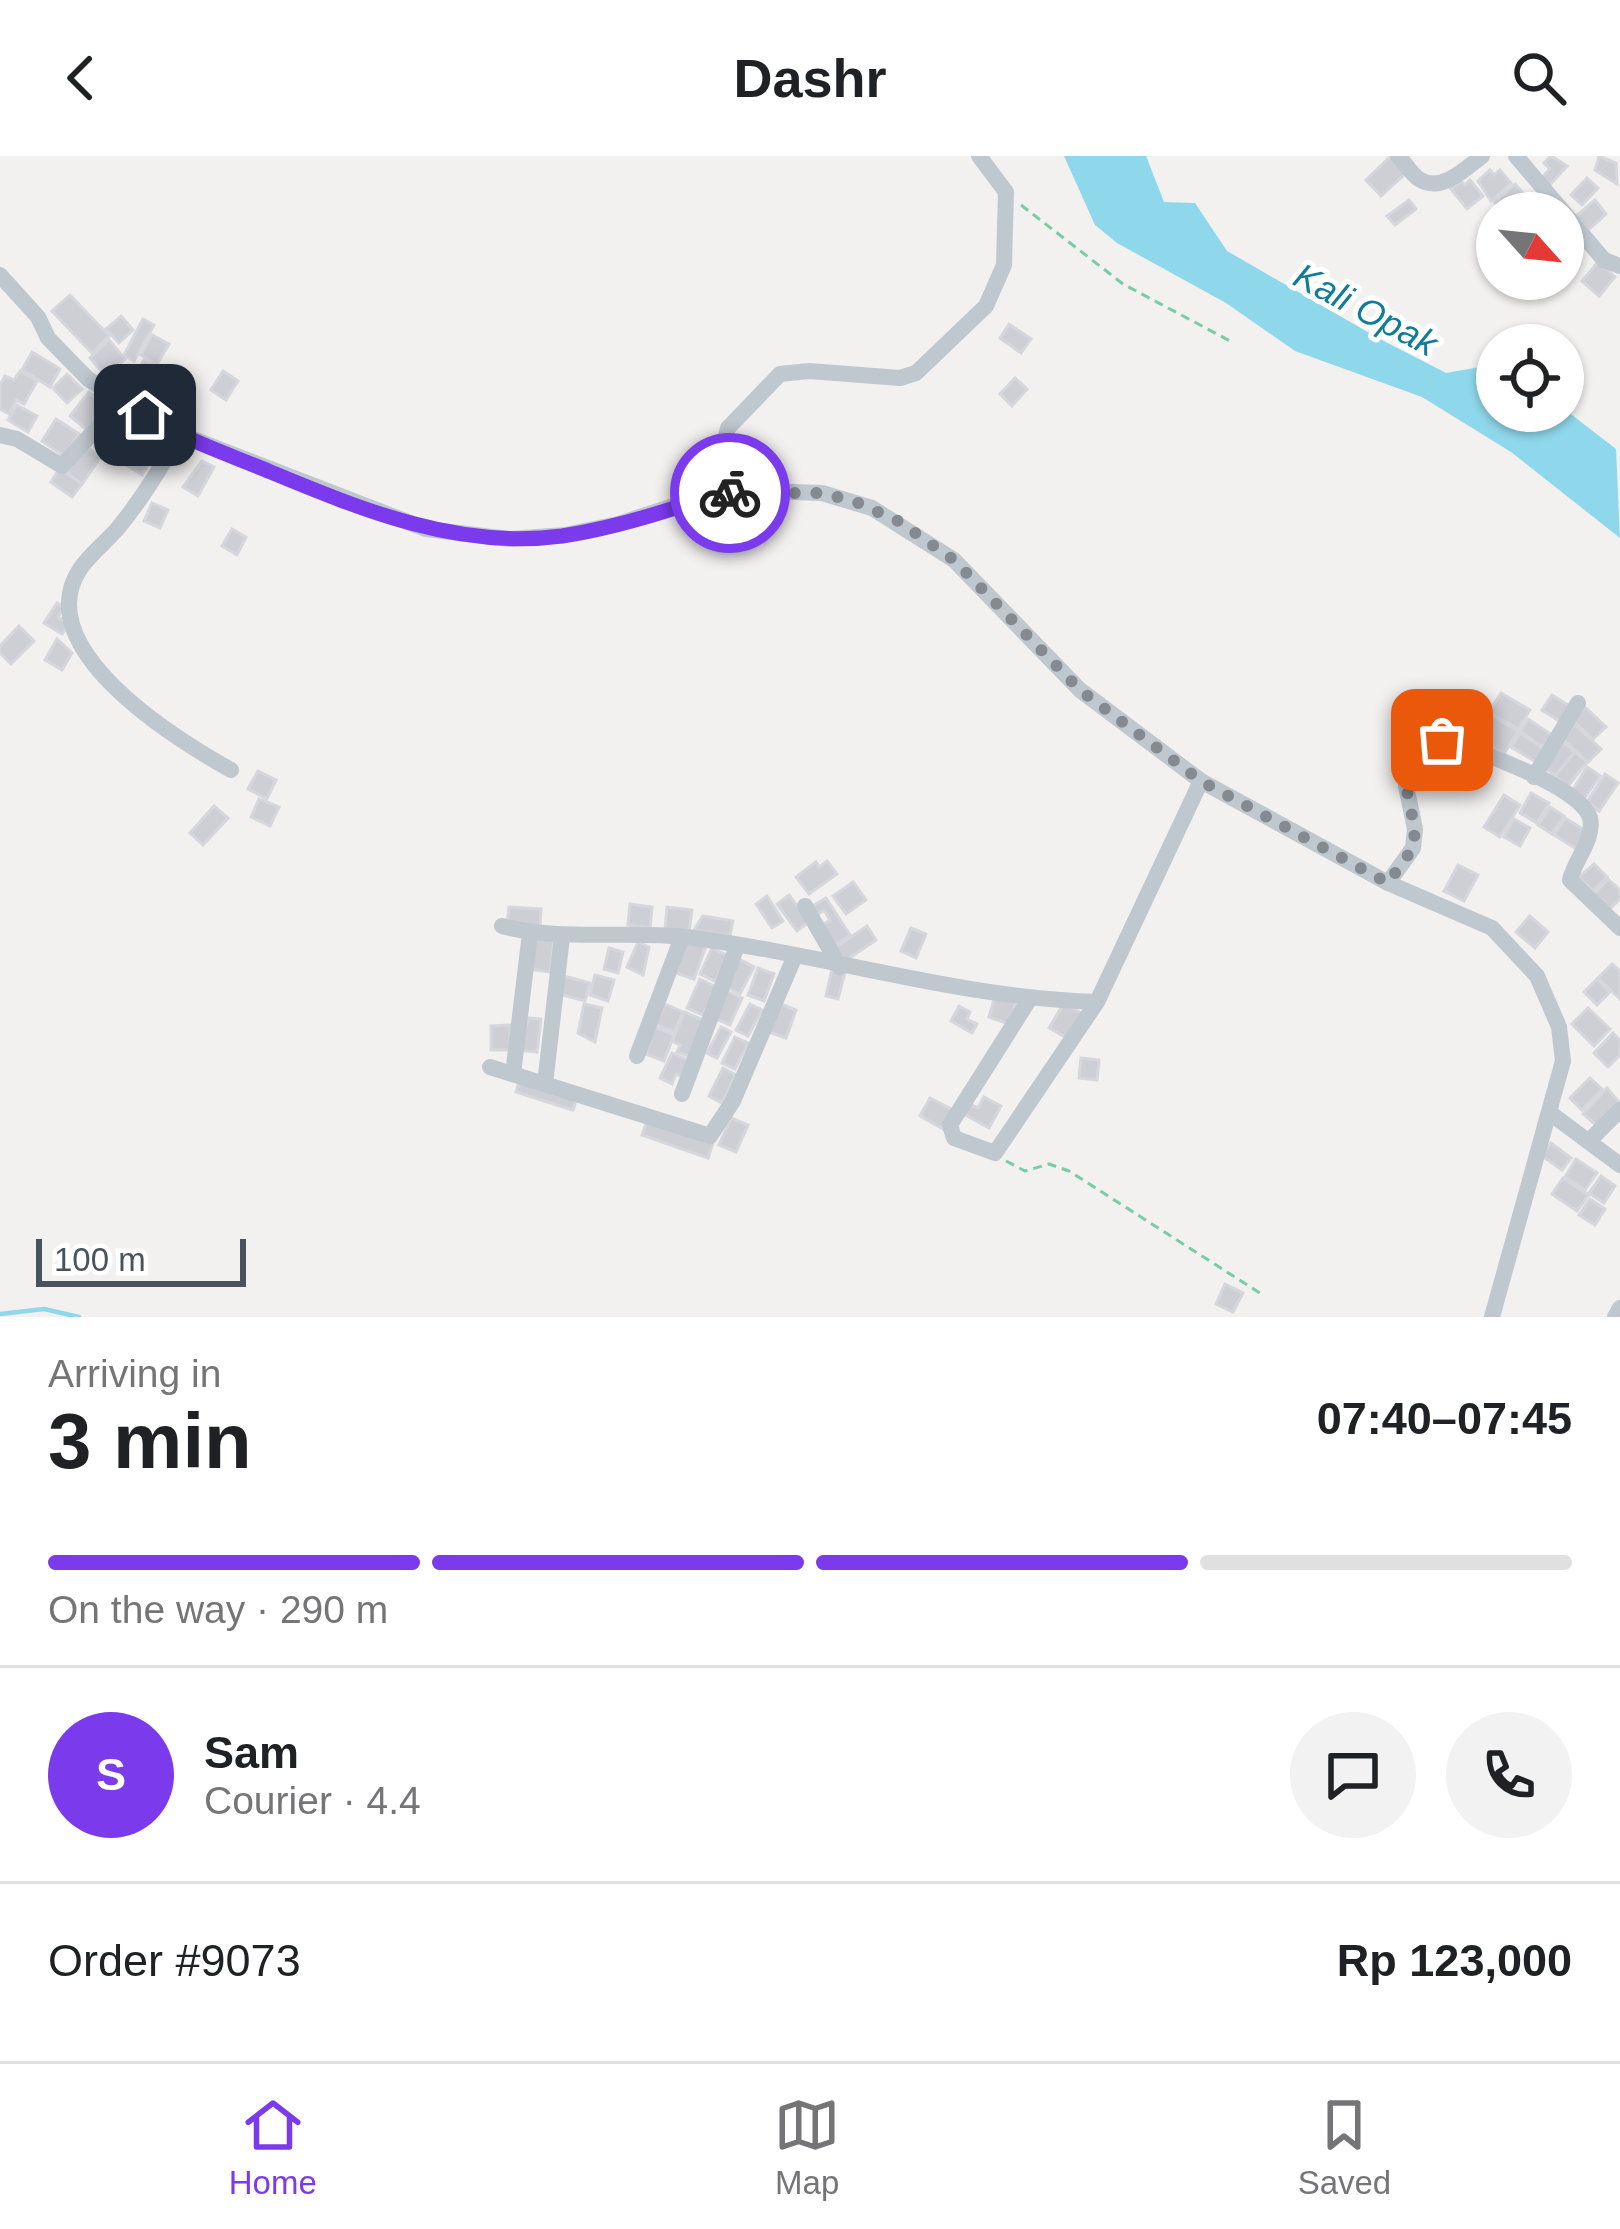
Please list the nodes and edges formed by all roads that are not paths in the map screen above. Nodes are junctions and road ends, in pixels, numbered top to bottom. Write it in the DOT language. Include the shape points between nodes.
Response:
graph roads {
  1 [pos="979,156"];
  2 [pos="1398,156"];
  3 [pos="1482,156"];
  4 [pos="1516,156"];
  5 [pos="1620,266"];
  6 [pos="0,275"];
  7 [pos="123,400"];
  8 [pos="0,435"];
  9 [pos="180,435"];
  10 [pos="710,494"];
  11 [pos="1577,703"];
  12 [pos="231,770"];
  13 [pos="1534,777"];
  14 [pos="1201,781"];
  15 [pos="1388,883"];
  16 [pos="805,906"];
  17 [pos="502,926"];
  18 [pos="1620,928"];
  19 [pos="530,933"];
  20 [pos="682,937"];
  21 [pos="562,938"];
  22 [pos="737,946"];
  23 [pos="794,958"];
  24 [pos="840,967"];
  25 [pos="1028,1000"];
  26 [pos="1097,1002"];
  27 [pos="637,1056"];
  28 [pos="490,1067"];
  29 [pos="513,1074"];
  30 [pos="545,1084"];
  31 [pos="682,1094"];
  32 [pos="1620,1110"];
  33 [pos="1550,1113"];
  34 [pos="1589,1141"];
  35 [pos="1620,1165"];
  36 [pos="1620,1308"];
  37 [pos="1492,1317"];
  38 [pos="1615,1317"];
  1 -- 10 [label="street" via="1006,191 1004,265 986,306 916,373 780,374 728,428"];
  2 -- 3 [label="street" via="1432,183"];
  4 -- 5 [label="street" via="1604,260"];
  6 -- 7 [label="street" via="75,365"];
  7 -- 8 [label="street" via="62,466"];
  7 -- 9 [label="street"];
  9 -- 10 [label="street" via="383,516 508,539 618,524"];
  9 -- 12 [label="street" via="149,488 80,568 65,615 140,712"];
  10 -- 14 [label="street" via="822,493 898,521 954,560 1080,690"];
  11 -- 13 [label="street"];
  13 -- 15 [label="street" via="1442,740 1409,773 1413,848"];
  13 -- 18 [label="street" via="1590,814 1570,880"];
  14 -- 15 [label="street"];
  14 -- 26 [label="street"];
  15 -- 33 [label="street" via="1492,928 1538,976 1563,1061"];
  16 -- 24 [label="street"];
  17 -- 19 [label="street"];
  19 -- 21 [label="street"];
  19 -- 29 [label="street"];
  20 -- 21 [label="street"];
  20 -- 22 [label="street"];
  20 -- 27 [label="street"];
  21 -- 30 [label="street"];
  22 -- 23 [label="street"];
  22 -- 31 [label="street"];
  23 -- 24 [label="street"];
  23 -- 30 [label="street" via="734,1101 710,1136"];
  24 -- 25 [label="street"];
  25 -- 26 [label="street"];
  25 -- 26 [label="street" via="949,1130 954,1138 995,1153"];
  28 -- 29 [label="street"];
  29 -- 30 [label="street"];
  32 -- 34 [label="street"];
  33 -- 34 [label="street"];
  33 -- 37 [label="street"];
  34 -- 35 [label="street"];
  36 -- 38 [label="street"];
}
